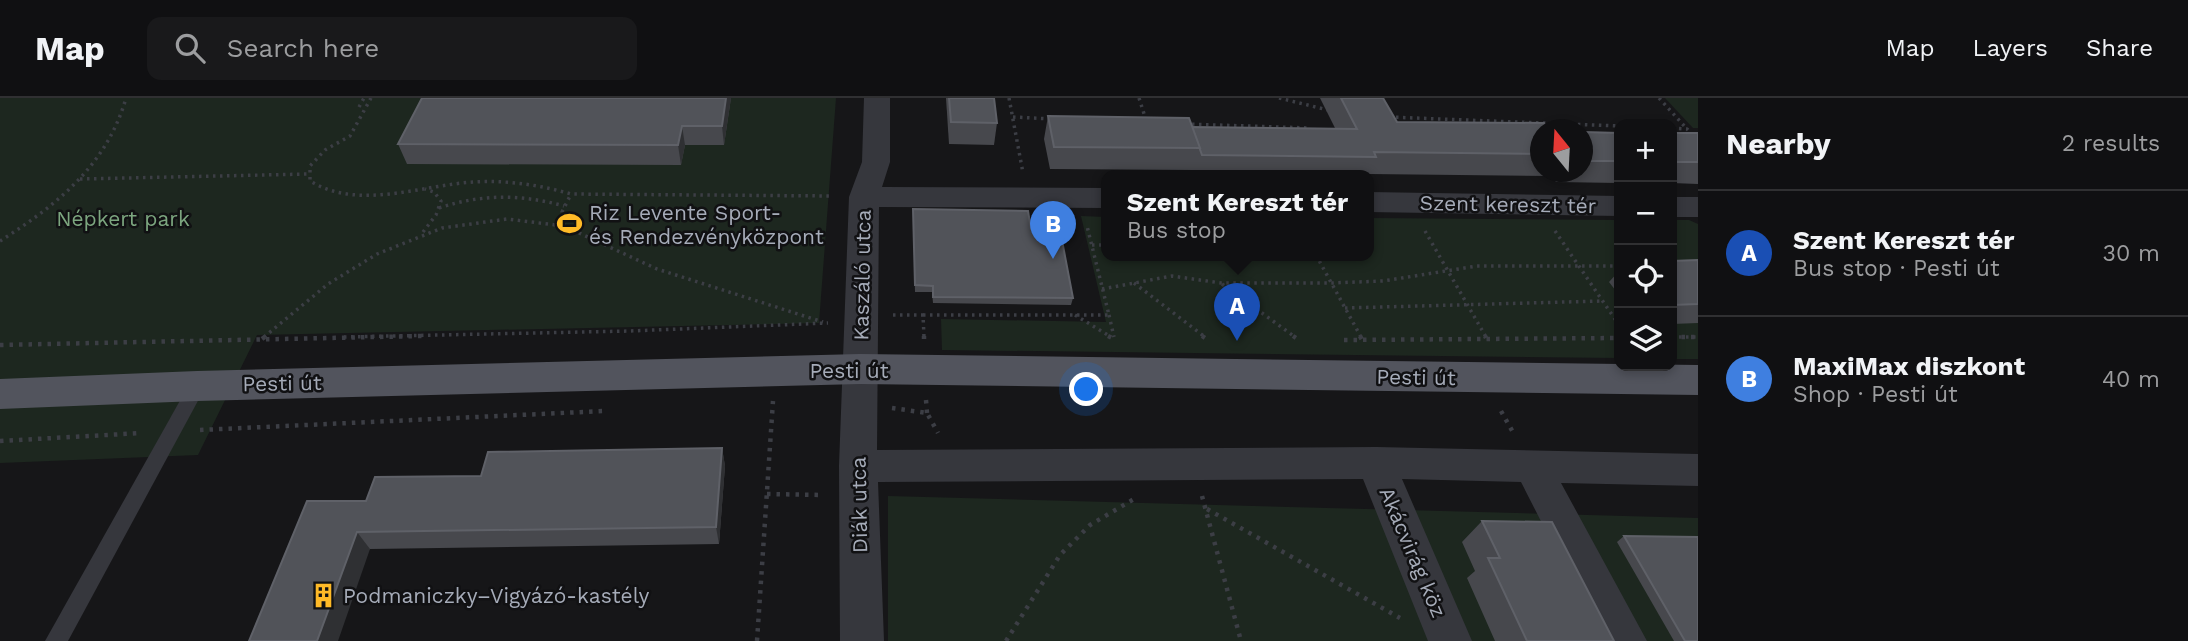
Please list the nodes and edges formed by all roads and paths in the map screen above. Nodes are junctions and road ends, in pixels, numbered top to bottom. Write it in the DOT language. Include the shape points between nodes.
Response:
graph roads {
  1 [pos="126,98"];
  2 [pos="364,98"];
  3 [pos="371,98"];
  4 [pos="877,98"];
  5 [pos="1009,98"];
  6 [pos="1139,98"];
  7 [pos="1279,98"];
  8 [pos="1659,98"];
  9 [pos="366,107"];
  10 [pos="1338,113"];
  11 [pos="1013,117"];
  12 [pos="1377,117"];
  13 [pos="1054,119"];
  14 [pos="1134,122"];
  15 [pos="1173,123"];
  16 [pos="1614,126"];
  17 [pos="1677,128"];
  18 [pos="1318,129"];
  19 [pos="1687,129"];
  20 [pos="1698,140"];
  21 [pos="309,174"];
  22 [pos="80,179"];
  23 [pos="421,187"];
  24 [pos="571,194"];
  25 [pos="864,197"];
  26 [pos="1028,197"];
  27 [pos="1093,198"];
  28 [pos="1391,202"];
  29 [pos="1537,205"];
  30 [pos="564,206"];
  31 [pos="1614,206"];
  32 [pos="1677,207"];
  33 [pos="1698,207"];
  34 [pos="439,208"];
  35 [pos="564,226"];
  36 [pos="423,233"];
  37 [pos="0,241"];
  38 [pos="1092,244"];
  39 [pos="1101,245"];
  40 [pos="1319,261"];
  41 [pos="1579,266"];
  42 [pos="1614,266"];
  43 [pos="1447,271"];
  44 [pos="1134,283"];
  45 [pos="1221,283"];
  46 [pos="1331,283"];
  47 [pos="1102,289"];
  48 [pos="1602,300"];
  49 [pos="1467,305"];
  50 [pos="1345,308"];
  51 [pos="923,315"];
  52 [pos="1075,315"];
  53 [pos="1108,315"];
  54 [pos="1614,318"];
  55 [pos="1677,337"];
  56 [pos="1698,337"];
  57 [pos="1113,338"];
  58 [pos="1127,338"];
  59 [pos="1614,338"];
  60 [pos="1486,339"];
  61 [pos="261,340"];
  62 [pos="1195,340"];
  63 [pos="1208,340"];
  64 [pos="1218,340"];
  65 [pos="1286,340"];
  66 [pos="1298,340"];
  67 [pos="1311,340"];
  68 [pos="1336,340"];
  69 [pos="1362,340"];
  70 [pos="0,345"];
  71 [pos="1698,380"];
  72 [pos="197,386"];
  73 [pos="860,386"];
  74 [pos="0,394"];
  75 [pos="773,403"];
  76 [pos="785,403"];
  77 [pos="759,404"];
  78 [pos="608,411"];
  79 [pos="170,432"];
  80 [pos="0,441"];
  81 [pos="1376,463"];
  82 [pos="1194,464"];
  83 [pos="957,465"];
  84 [pos="1532,466"];
  85 [pos="1698,470"];
  86 [pos="858,481"];
  87 [pos="767,494"];
  88 [pos="1136,498"];
  89 [pos="1205,508"];
  90 [pos="1405,621"];
  91 [pos="56,641"];
  92 [pos="757,641"];
  93 [pos="862,641"];
  94 [pos="1006,641"];
  95 [pos="1241,641"];
  96 [pos="1450,641"];
  97 [pos="1625,641"];
  1 -- 22 [label="path" via="116,133"];
  2 -- 9 [label="path" via="359,107"];
  3 -- 9 [label="path"];
  4 -- 25 [label="street, Kaszáló utca" via="876,162"];
  5 -- 11 [label="path"];
  6 -- 14 [label="path" via="1147,122"];
  7 -- 10 [label="path"];
  8 -- 19 [label="path"];
  9 -- 21 [label="path" via="350,135 317,156"];
  11 -- 13 [label="path"];
  11 -- 26 [label="path"];
  12 -- 16 [label="path"];
  15 -- 18 [label="path"];
  17 -- 19 [label="path"];
  19 -- 20 [label="path"];
  21 -- 22 [label="path"];
  21 -- 23 [label="path" via="310,181 324,191 346,196"];
  22 -- 37 [label="path"];
  23 -- 24 [label="path" via="508,183"];
  23 -- 34 [label="path" via="439,196"];
  24 -- 25 [label="path"];
  24 -- 30 [label="path"];
  25 -- 26 [label="street"];
  25 -- 73 [label="street, Kaszáló utca"];
  26 -- 27 [label="street"];
  27 -- 38 [label="path"];
  28 -- 29 [label="street, Szent kereszt tér"];
  28 -- 43 [label="path"];
  29 -- 31 [label="street, Szent kereszt tér"];
  29 -- 41 [label="path"];
  30 -- 34 [label="path" via="491,196"];
  30 -- 35 [label="path"];
  32 -- 33 [label="street"];
  34 -- 36 [label="path"];
  35 -- 36 [label="path" via="507,219"];
  35 -- 61 [label="path" via="657,269 827,323"];
  36 -- 61 [label="path" via="354,266"];
  38 -- 39 [label="path"];
  38 -- 47 [label="path"];
  40 -- 46 [label="path"];
  41 -- 42 [label="path"];
  41 -- 43 [label="path"];
  41 -- 48 [label="path"];
  43 -- 46 [label="path"];
  43 -- 49 [label="path"];
  44 -- 45 [label="path" via="1172,276"];
  44 -- 47 [label="path"];
  44 -- 63 [label="path"];
  45 -- 46 [label="path"];
  45 -- 66 [label="path"];
  46 -- 50 [label="path"];
  47 -- 53 [label="path"];
  48 -- 49 [label="path"];
  48 -- 54 [label="path"];
  49 -- 50 [label="path"];
  49 -- 60 [label="path"];
  50 -- 69 [label="path"];
  51 -- 52 [label="path"];
  52 -- 53 [label="path"];
  52 -- 57 [label="path"];
  53 -- 57 [label="path"];
  55 -- 56 [label="path"];
  57 -- 58 [label="path"];
  59 -- 60 [label="path"];
  60 -- 69 [label="path"];
  61 -- 70 [label="path"];
  62 -- 63 [label="path"];
  63 -- 64 [label="path"];
  65 -- 66 [label="path"];
  66 -- 67 [label="path"];
  68 -- 69 [label="path"];
  71 -- 73 [label="main road, Pesti út"];
  72 -- 73 [label="main road, Pesti út"];
  72 -- 74 [label="main road, Pesti út"];
  72 -- 79 [label="lane"];
  73 -- 83 [label="path" via="927,414"];
  73 -- 86 [label="street, Diák utca"];
  75 -- 76 [label="path"];
  75 -- 77 [label="path"];
  75 -- 87 [label="path"];
  78 -- 79 [label="path"];
  79 -- 80 [label="path"];
  79 -- 91 [label="lane"];
  81 -- 82 [label="street"];
  81 -- 84 [label="street"];
  81 -- 96 [label="street, Akácvirág köz"];
  82 -- 83 [label="street"];
  82 -- 89 [label="path"];
  83 -- 86 [label="street"];
  84 -- 85 [label="street"];
  84 -- 97 [label="street"];
  86 -- 87 [label="path"];
  86 -- 93 [label="street, Diák utca"];
  87 -- 92 [label="path"];
  88 -- 94 [label="path" via="1090,525 1060,555"];
  89 -- 90 [label="path"];
  89 -- 95 [label="path"];
}
